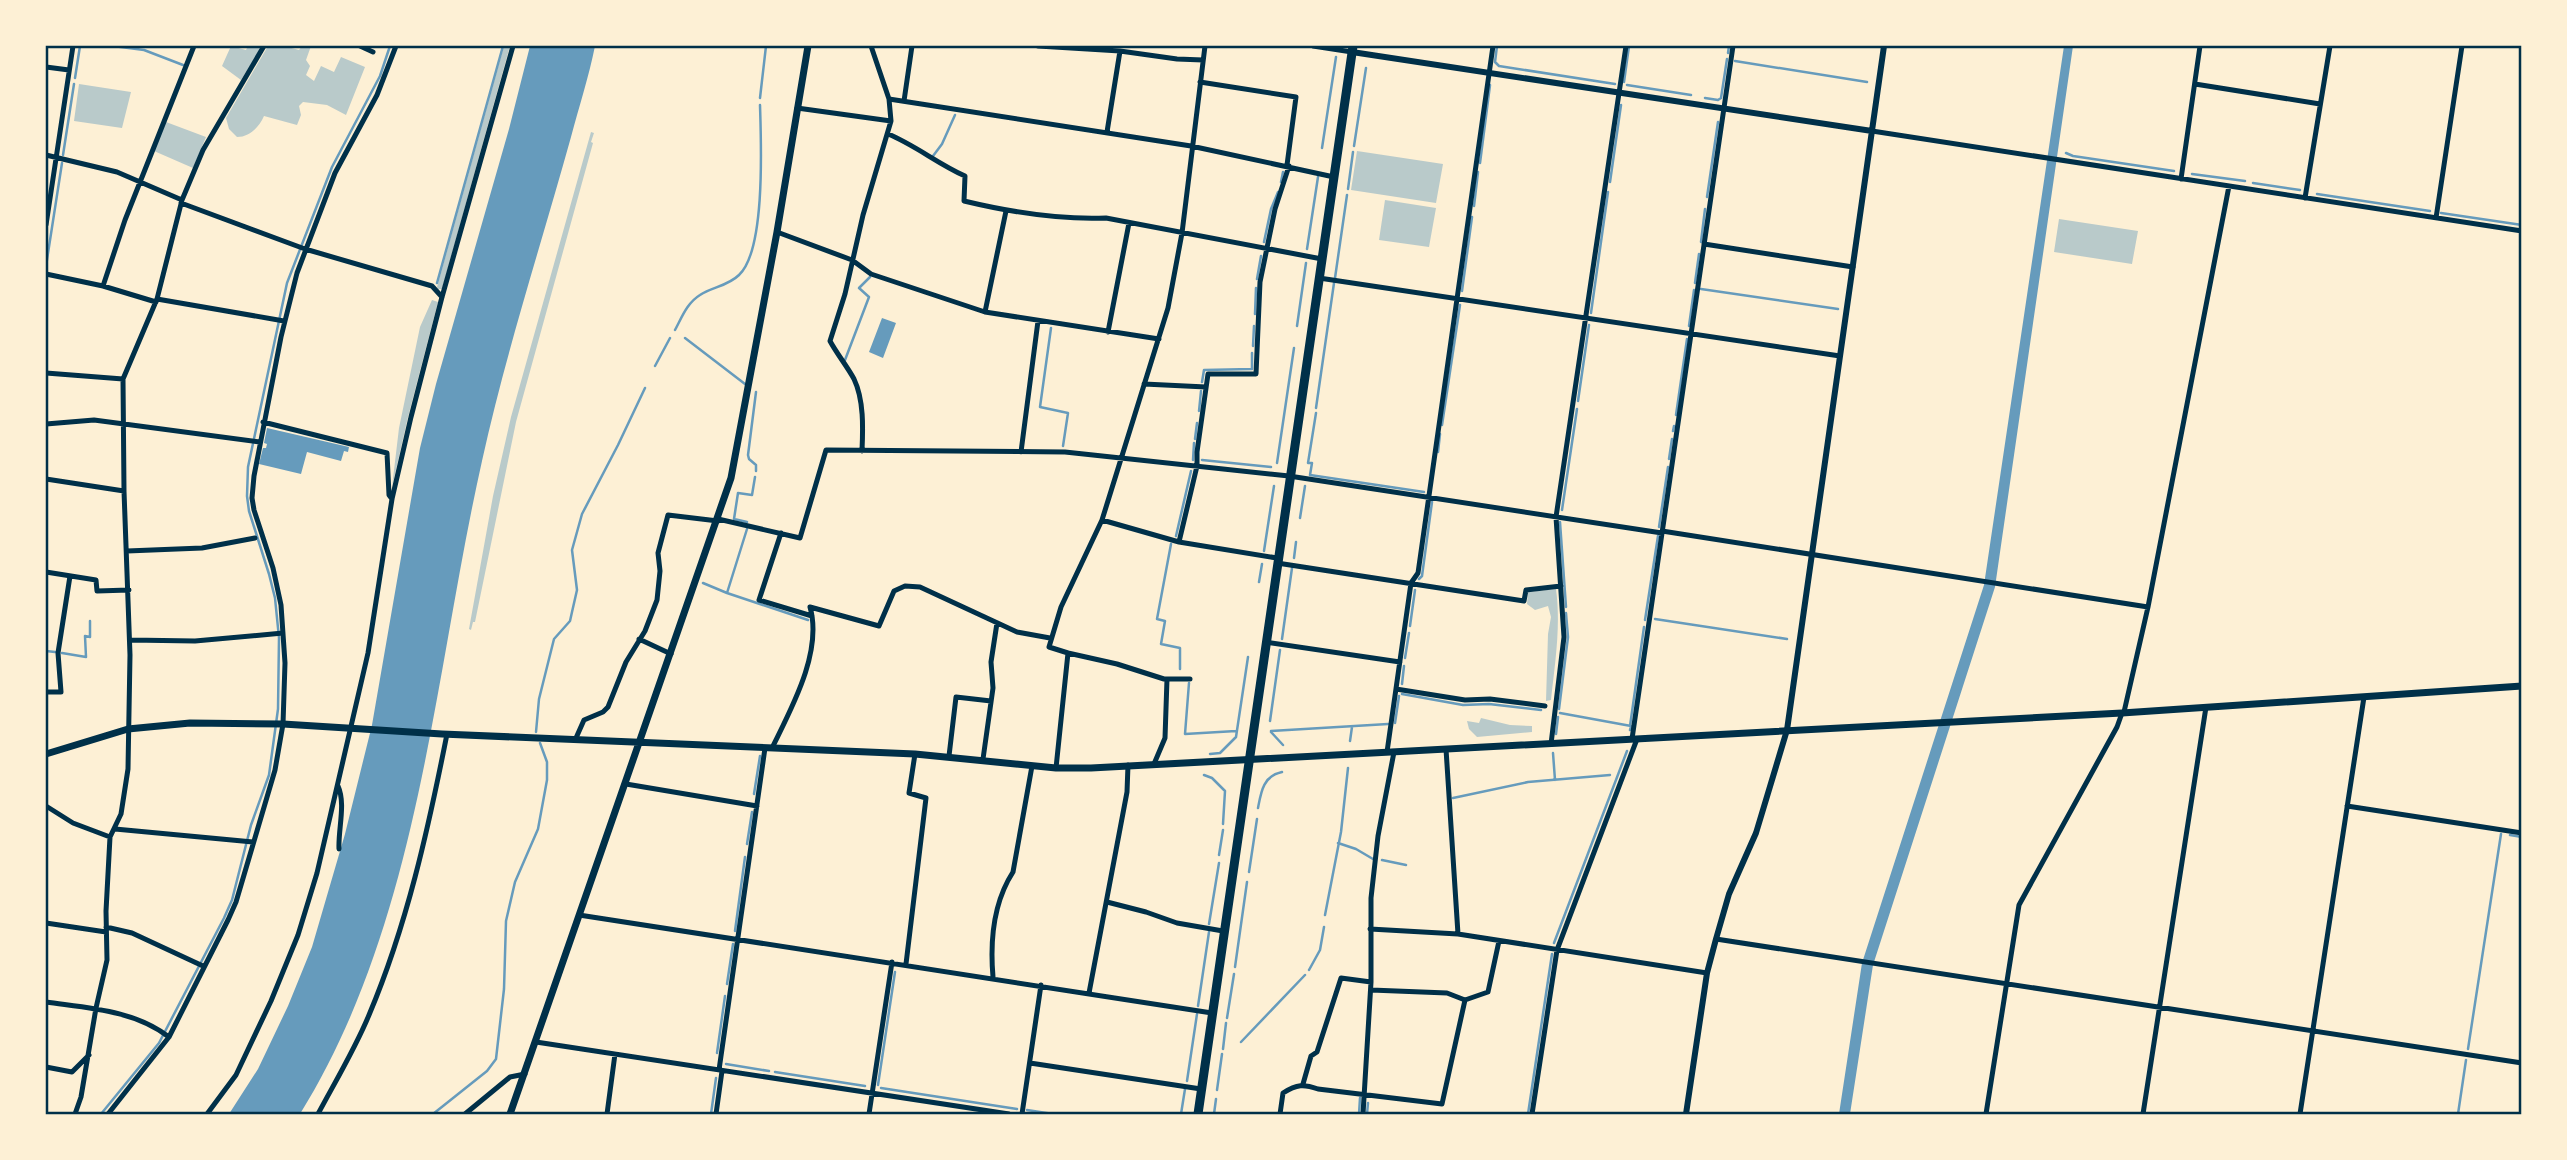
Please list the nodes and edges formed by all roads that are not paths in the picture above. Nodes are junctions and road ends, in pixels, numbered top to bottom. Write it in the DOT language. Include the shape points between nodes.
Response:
graph roads {
  1 [pos="73,46"];
  2 [pos="194,46"];
  3 [pos="264,46"];
  4 [pos="360,46"];
  5 [pos="396,46"];
  6 [pos="513,46"];
  7 [pos="808,46"];
  8 [pos="871,46"];
  9 [pos="912,46"];
  10 [pos="1028,46"];
  11 [pos="1038,46"];
  12 [pos="1205,46"];
  13 [pos="1313,46"];
  14 [pos="1493,46"];
  15 [pos="1626,46"];
  16 [pos="1733,46"];
  17 [pos="1884,46"];
  18 [pos="2200,46"];
  19 [pos="2330,46"];
  20 [pos="2462,46"];
  21 [pos="1353,49"];
  22 [pos="1120,51"];
  23 [pos="373,52"];
  24 [pos="1203,60"];
  25 [pos="46,67"];
  26 [pos="69,71"];
  27 [pos="1489,73"];
  28 [pos="1200,82"];
  29 [pos="2195,84"];
  30 [pos="1619,93"];
  31 [pos="889,99"];
  32 [pos="904,102"];
  33 [pos="2320,104"];
  34 [pos="797,108"];
  35 [pos="1724,109"];
  36 [pos="891,121"];
  37 [pos="1872,131"];
  38 [pos="1107,132"];
  39 [pos="888,134"];
  40 [pos="1191,146"];
  41 [pos="46,155"];
  42 [pos="56,157"];
  43 [pos="1288,166"];
  44 [pos="1334,177"];
  45 [pos="2181,179"];
  46 [pos="139,182"];
  47 [pos="2229,186"];
  48 [pos="2305,198"];
  49 [pos="182,202"];
  50 [pos="1006,211"];
  51 [pos="2436,218"];
  52 [pos="1129,223"];
  53 [pos="46,225"];
  54 [pos="2522,231"];
  55 [pos="777,232"];
  56 [pos="1181,233"];
  57 [pos="1704,244"];
  58 [pos="302,248"];
  59 [pos="1267,249"];
  60 [pos="1322,259"];
  61 [pos="852,260"];
  62 [pos="1853,267"];
  63 [pos="46,274"];
  64 [pos="1319,278"];
  65 [pos="103,286"];
  66 [pos="442,297"];
  67 [pos="1457,298"];
  68 [pos="156,300"];
  69 [pos="985,312"];
  70 [pos="1586,317"];
  71 [pos="280,320"];
  72 [pos="1038,321"];
  73 [pos="1108,332"];
  74 [pos="1691,333"];
  75 [pos="1160,340"];
  76 [pos="1840,356"];
  77 [pos="46,373"];
  78 [pos="124,379"];
  79 [pos="1144,384"];
  80 [pos="1206,387"];
  81 [pos="263,422"];
  82 [pos="46,424"];
  83 [pos="124,424"];
  84 [pos="256,442"];
  85 [pos="862,451"];
  86 [pos="1021,452"];
  87 [pos="1121,458"];
  88 [pos="1198,466"];
  89 [pos="1289,476"];
  90 [pos="46,479"];
  91 [pos="124,491"];
  92 [pos="1427,498"];
  93 [pos="392,499"];
  94 [pos="1556,517"];
  95 [pos="718,519"];
  96 [pos="1102,520"];
  97 [pos="1662,532"];
  98 [pos="781,533"];
  99 [pos="255,538"];
  100 [pos="1179,542"];
  101 [pos="127,551"];
  102 [pos="1812,553"];
  103 [pos="1277,560"];
  104 [pos="46,572"];
  105 [pos="70,576"];
  106 [pos="1411,583"];
  107 [pos="1561,586"];
  108 [pos="129,590"];
  109 [pos="2148,607"];
  110 [pos="812,616"];
  111 [pos="997,622"];
  112 [pos="281,633"];
  113 [pos="1051,638"];
  114 [pos="639,639"];
  115 [pos="130,640"];
  116 [pos="1265,642"];
  117 [pos="1068,653"];
  118 [pos="671,654"];
  119 [pos="1400,662"];
  120 [pos="1167,679"];
  121 [pos="1189,679"];
  122 [pos="2522,686"];
  123 [pos="1396,689"];
  124 [pos="46,692"];
  125 [pos="2364,697"];
  126 [pos="991,701"];
  127 [pos="1545,706"];
  128 [pos="2206,707"];
  129 [pos="2123,712"];
  130 [pos="282,724"];
  131 [pos="355,728"];
  132 [pos="128,729"];
  133 [pos="1787,730"];
  134 [pos="445,734"];
  135 [pos="576,738"];
  136 [pos="1634,739"];
  137 [pos="642,741"];
  138 [pos="1551,744"];
  139 [pos="768,748"];
  140 [pos="1446,749"];
  141 [pos="1391,752"];
  142 [pos="46,754"];
  143 [pos="915,754"];
  144 [pos="949,756"];
  145 [pos="983,759"];
  146 [pos="1247,761"];
  147 [pos="1154,764"];
  148 [pos="1128,765"];
  149 [pos="1032,766"];
  150 [pos="1056,768"];
  151 [pos="626,784"];
  152 [pos="338,786"];
  153 [pos="46,806"];
  154 [pos="757,806"];
  155 [pos="2347,806"];
  156 [pos="115,829"];
  157 [pos="2522,833"];
  158 [pos="110,837"];
  159 [pos="249,841"];
  160 [pos="339,849"];
  161 [pos="1107,902"];
  162 [pos="579,915"];
  163 [pos="46,923"];
  164 [pos="1370,929"];
  165 [pos="106,930"];
  166 [pos="1223,931"];
  167 [pos="1458,934"];
  168 [pos="738,939"];
  169 [pos="1716,939"];
  170 [pos="1499,941"];
  171 [pos="1557,950"];
  172 [pos="892,962"];
  173 [pos="906,964"];
  174 [pos="200,965"];
  175 [pos="1707,973"];
  176 [pos="993,977"];
  177 [pos="1371,982"];
  178 [pos="2007,984"];
  179 [pos="1041,985"];
  180 [pos="1371,990"];
  181 [pos="1089,993"];
  182 [pos="1465,1000"];
  183 [pos="46,1002"];
  184 [pos="2160,1007"];
  185 [pos="96,1009"];
  186 [pos="1212,1013"];
  187 [pos="2313,1031"];
  188 [pos="168,1036"];
  189 [pos="536,1042"];
  190 [pos="615,1054"];
  191 [pos="89,1055"];
  192 [pos="1030,1063"];
  193 [pos="2522,1063"];
  194 [pos="46,1067"];
  195 [pos="721,1070"];
  196 [pos="525,1074"];
  197 [pos="1303,1084"];
  198 [pos="1201,1089"];
  199 [pos="1365,1093"];
  200 [pos="872,1094"];
  201 [pos="75,1115"];
  202 [pos="108,1115"];
  203 [pos="208,1115"];
  204 [pos="318,1115"];
  205 [pos="465,1115"];
  206 [pos="510,1115"];
  207 [pos="607,1115"];
  208 [pos="716,1115"];
  209 [pos="869,1115"];
  210 [pos="1009,1115"];
  211 [pos="1022,1115"];
  212 [pos="1198,1115"];
  213 [pos="1280,1115"];
  214 [pos="1363,1115"];
  215 [pos="1532,1115"];
  216 [pos="1686,1115"];
  217 [pos="1986,1115"];
  218 [pos="2143,1115"];
  219 [pos="2300,1115"];
  1 -- 26 [label="street"];
  2 -- 46 [label="street"];
  3 -- 49 [label="street" via="203,150"];
  4 -- 23 [label="street"];
  5 -- 58 [label="street"];
  6 -- 66 [label="street"];
  7 -- 34 [label="main road"];
  8 -- 31 [label="street"];
  9 -- 32 [label="street"];
  10 -- 11 [label="street"];
  11 -- 22 [label="street"];
  12 -- 24 [label="street"];
  13 -- 21 [label="street"];
  14 -- 27 [label="street"];
  15 -- 30 [label="street"];
  16 -- 35 [label="street"];
  17 -- 37 [label="street"];
  18 -- 29 [label="street"];
  19 -- 33 [label="street"];
  20 -- 51 [label="street"];
  21 -- 27 [label="street"];
  21 -- 44 [label="highway"];
  22 -- 24 [label="street"];
  22 -- 38 [label="street"];
  24 -- 28 [label="street"];
  25 -- 26 [label="street"];
  26 -- 42 [label="street"];
  27 -- 30 [label="street"];
  27 -- 67 [label="street"];
  28 -- 40 [label="street"];
  28 -- 43 [label="street" via="1296,97"];
  29 -- 33 [label="street"];
  29 -- 45 [label="street"];
  30 -- 35 [label="street"];
  30 -- 70 [label="street"];
  31 -- 32 [label="street"];
  31 -- 36 [label="street"];
  32 -- 38 [label="street"];
  33 -- 48 [label="street"];
  34 -- 36 [label="street"];
  34 -- 55 [label="main road"];
  35 -- 37 [label="street"];
  35 -- 57 [label="street"];
  36 -- 39 [label="street"];
  37 -- 45 [label="street"];
  37 -- 62 [label="street"];
  38 -- 40 [label="street"];
  39 -- 50 [label="street" via="965,176 964,201"];
  39 -- 61 [label="street"];
  40 -- 43 [label="street"];
  40 -- 56 [label="street"];
  41 -- 42 [label="street"];
  42 -- 46 [label="street"];
  42 -- 53 [label="street"];
  43 -- 44 [label="street"];
  43 -- 59 [label="street"];
  44 -- 60 [label="highway"];
  45 -- 47 [label="street"];
  46 -- 49 [label="street"];
  46 -- 65 [label="street"];
  47 -- 48 [label="street"];
  47 -- 109 [label="street"];
  48 -- 51 [label="street"];
  49 -- 58 [label="street"];
  49 -- 68 [label="street"];
  50 -- 52 [label="street"];
  50 -- 69 [label="street"];
  51 -- 54 [label="street"];
  52 -- 56 [label="street"];
  52 -- 73 [label="street"];
  55 -- 61 [label="street"];
  55 -- 95 [label="main road" via="734,466"];
  56 -- 59 [label="street"];
  56 -- 75 [label="street"];
  57 -- 62 [label="street"];
  57 -- 74 [label="street"];
  58 -- 66 [label="street" via="432,286"];
  58 -- 71 [label="street"];
  59 -- 60 [label="street"];
  59 -- 80 [label="street" via="1260,282 1256,374 1208,374"];
  60 -- 64 [label="highway"];
  61 -- 69 [label="street" via="871,274"];
  61 -- 85 [label="street" via="830,341 858,391"];
  62 -- 76 [label="street"];
  63 -- 65 [label="street"];
  64 -- 67 [label="street"];
  64 -- 89 [label="highway"];
  65 -- 68 [label="street"];
  66 -- 93 [label="street"];
  67 -- 70 [label="street"];
  67 -- 92 [label="street"];
  68 -- 71 [label="street"];
  68 -- 78 [label="street"];
  69 -- 72 [label="street"];
  70 -- 74 [label="street"];
  70 -- 94 [label="street"];
  71 -- 81 [label="street"];
  72 -- 73 [label="street"];
  72 -- 86 [label="street"];
  73 -- 75 [label="street"];
  74 -- 76 [label="street"];
  74 -- 97 [label="street"];
  75 -- 79 [label="street"];
  76 -- 102 [label="street"];
  77 -- 78 [label="street"];
  78 -- 83 [label="street"];
  79 -- 80 [label="street"];
  79 -- 87 [label="street"];
  80 -- 88 [label="street"];
  81 -- 84 [label="street"];
  81 -- 93 [label="street" via="387,453"];
  82 -- 83 [label="street" via="94,419"];
  83 -- 84 [label="street"];
  83 -- 91 [label="street"];
  84 -- 112 [label="street" via="252,498 278,585"];
  85 -- 86 [label="street"];
  85 -- 98 [label="street" via="826,450 800,538"];
  86 -- 87 [label="street"];
  87 -- 88 [label="street"];
  87 -- 96 [label="street"];
  88 -- 89 [label="street"];
  88 -- 100 [label="street"];
  89 -- 92 [label="street"];
  89 -- 103 [label="highway"];
  90 -- 91 [label="street"];
  91 -- 101 [label="street"];
  92 -- 94 [label="street"];
  92 -- 106 [label="street" via="1418,573"];
  93 -- 131 [label="street"];
  94 -- 97 [label="street"];
  94 -- 107 [label="street"];
  95 -- 98 [label="street"];
  95 -- 114 [label="street" via="668,515 658,552 657,600"];
  95 -- 118 [label="main road"];
  96 -- 100 [label="street"];
  96 -- 113 [label="street" via="1060,607"];
  97 -- 102 [label="street"];
  97 -- 136 [label="street"];
  98 -- 110 [label="street" via="759,600"];
  99 -- 101 [label="street" via="202,548"];
  100 -- 103 [label="street"];
  101 -- 108 [label="street"];
  102 -- 109 [label="street"];
  102 -- 133 [label="street"];
  103 -- 106 [label="street"];
  103 -- 116 [label="highway"];
  104 -- 105 [label="street"];
  105 -- 108 [label="street" via="96,580 97,591"];
  105 -- 124 [label="street" via="58,653 61,692"];
  106 -- 107 [label="street" via="1524,601 1526,590"];
  106 -- 119 [label="street"];
  107 -- 138 [label="street" via="1564,637"];
  108 -- 115 [label="street"];
  109 -- 129 [label="street"];
  110 -- 111 [label="street" via="810,607 879,626 894,591 905,586 920,587"];
  110 -- 139 [label="street" via="813,641 793,704"];
  111 -- 113 [label="street" via="1017,632"];
  111 -- 126 [label="street"];
  112 -- 115 [label="street" via="179,642"];
  112 -- 130 [label="street"];
  113 -- 117 [label="street" via="1049,647"];
  114 -- 118 [label="street"];
  114 -- 135 [label="street" via="608,707 584,720"];
  115 -- 132 [label="street"];
  116 -- 119 [label="street"];
  116 -- 146 [label="highway"];
  117 -- 120 [label="street"];
  117 -- 150 [label="street"];
  118 -- 137 [label="main road"];
  119 -- 123 [label="street"];
  120 -- 121 [label="street"];
  120 -- 147 [label="street" via="1165,738"];
  122 -- 125 [label="main road"];
  123 -- 127 [label="street"];
  123 -- 141 [label="street"];
  125 -- 128 [label="main road"];
  125 -- 155 [label="street"];
  126 -- 144 [label="street" via="956,696"];
  126 -- 145 [label="street"];
  128 -- 129 [label="main road"];
  128 -- 184 [label="street"];
  129 -- 133 [label="main road"];
  129 -- 178 [label="street" via="2019,905"];
  130 -- 131 [label="main road"];
  130 -- 132 [label="main road" via="190,723"];
  130 -- 159 [label="street" via="275,770"];
  131 -- 134 [label="main road"];
  131 -- 152 [label="street"];
  132 -- 142 [label="main road"];
  132 -- 156 [label="street" via="125,795"];
  133 -- 136 [label="main road"];
  133 -- 169 [label="street" via="1756,833 1729,894"];
  134 -- 135 [label="main road"];
  134 -- 204 [label="street" via="418,866 395,947 369,1018"];
  135 -- 137 [label="main road"];
  136 -- 138 [label="main road"];
  136 -- 171 [label="street"];
  137 -- 139 [label="main road"];
  137 -- 151 [label="main road"];
  138 -- 140 [label="main road"];
  139 -- 143 [label="main road"];
  139 -- 154 [label="street"];
  140 -- 141 [label="main road"];
  140 -- 167 [label="street"];
  141 -- 146 [label="main road"];
  141 -- 164 [label="street"];
  143 -- 144 [label="main road"];
  143 -- 173 [label="street" via="909,793 926,798"];
  144 -- 145 [label="main road"];
  145 -- 149 [label="main road"];
  146 -- 147 [label="main road"];
  146 -- 166 [label="highway"];
  147 -- 148 [label="main road"];
  148 -- 150 [label="main road"];
  148 -- 161 [label="street"];
  149 -- 150 [label="main road"];
  149 -- 176 [label="street" via="1013,872 992,931"];
  151 -- 154 [label="street"];
  151 -- 162 [label="main road"];
  152 -- 160 [label="street" via="342,796"];
  152 -- 203 [label="street" via="298,935 254,1040"];
  153 -- 158 [label="street"];
  154 -- 168 [label="street"];
  155 -- 157 [label="street"];
  155 -- 187 [label="street"];
  156 -- 158 [label="street"];
  156 -- 159 [label="street"];
  158 -- 165 [label="street"];
  159 -- 188 [label="street" via="232,911"];
  161 -- 166 [label="street"];
  161 -- 181 [label="street"];
  162 -- 168 [label="street"];
  162 -- 189 [label="main road"];
  163 -- 165 [label="street"];
  164 -- 167 [label="street"];
  164 -- 177 [label="street"];
  165 -- 174 [label="street" via="132,933"];
  165 -- 185 [label="street" via="107,960"];
  166 -- 186 [label="highway"];
  167 -- 170 [label="street"];
  168 -- 172 [label="street"];
  168 -- 195 [label="street"];
  169 -- 175 [label="street"];
  169 -- 178 [label="street"];
  170 -- 171 [label="street"];
  170 -- 182 [label="street" via="1488,992"];
  171 -- 175 [label="street"];
  171 -- 215 [label="street"];
  172 -- 173 [label="street"];
  172 -- 200 [label="street"];
  173 -- 176 [label="street"];
  175 -- 216 [label="street"];
  176 -- 179 [label="street"];
  177 -- 180 [label="street"];
  177 -- 197 [label="street" via="1341,978"];
  178 -- 184 [label="street"];
  178 -- 217 [label="street"];
  179 -- 181 [label="street"];
  179 -- 192 [label="street"];
  180 -- 182 [label="street" via="1447,993"];
  180 -- 199 [label="street"];
  181 -- 186 [label="street"];
  182 -- 199 [label="street" via="1442,1104"];
  183 -- 185 [label="street"];
  184 -- 187 [label="street"];
  184 -- 218 [label="street"];
  185 -- 188 [label="street" via="135,1017"];
  185 -- 191 [label="street"];
  186 -- 198 [label="highway"];
  187 -- 193 [label="street"];
  187 -- 219 [label="street"];
  188 -- 202 [label="street"];
  189 -- 190 [label="street"];
  189 -- 196 [label="main road"];
  190 -- 195 [label="street"];
  190 -- 207 [label="street"];
  191 -- 194 [label="street" via="72,1072"];
  191 -- 201 [label="street"];
  192 -- 198 [label="street"];
  192 -- 211 [label="street"];
  195 -- 200 [label="street"];
  195 -- 208 [label="street"];
  196 -- 205 [label="street" via="510,1077"];
  196 -- 206 [label="main road"];
  197 -- 199 [label="street"];
  197 -- 213 [label="street" via="1283,1093"];
  198 -- 212 [label="highway"];
  199 -- 214 [label="street"];
  200 -- 209 [label="street"];
  200 -- 210 [label="street"];
}
